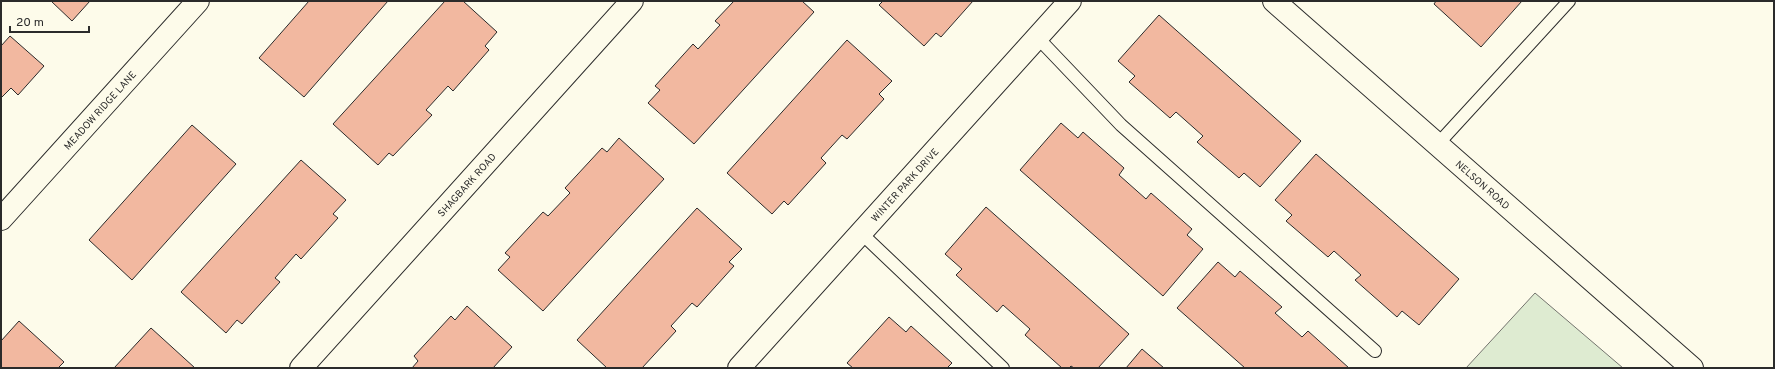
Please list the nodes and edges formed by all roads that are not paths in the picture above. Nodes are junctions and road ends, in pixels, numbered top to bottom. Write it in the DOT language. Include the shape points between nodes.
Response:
graph roads {
  1 [pos="198,1"];
  2 [pos="632,1"];
  3 [pos="1070,1"];
  4 [pos="1274,1"];
  5 [pos="1569,1"];
  6 [pos="1037,37"];
  7 [pos="1437,145"];
  8 [pos="1,219"];
  9 [pos="862,232"];
  10 [pos="1375,351"];
  11 [pos="301,368"];
  12 [pos="739,368"];
  13 [pos="1003,368"];
  14 [pos="1692,368"];
  1 -- 8 [label="street, MEADOW RIDGE LANE"];
  2 -- 11 [label="street, SHAGBARK ROAD"];
  3 -- 6 [label="street, WINTER PARK DRIVE"];
  4 -- 7 [label="street, NELSON ROAD"];
  5 -- 7 [label="lane"];
  6 -- 9 [label="street, WINTER PARK DRIVE"];
  6 -- 10 [label="lane" via="1121,125"];
  7 -- 14 [label="street, NELSON ROAD"];
  9 -- 12 [label="street, WINTER PARK DRIVE"];
  9 -- 13 [label="lane"];
}
